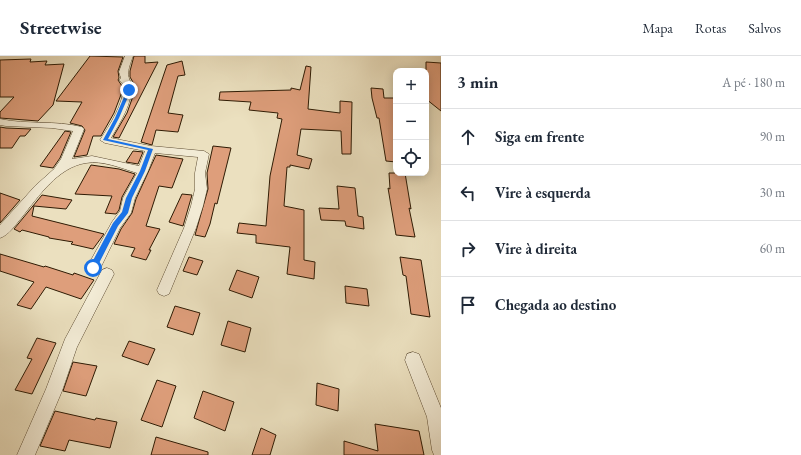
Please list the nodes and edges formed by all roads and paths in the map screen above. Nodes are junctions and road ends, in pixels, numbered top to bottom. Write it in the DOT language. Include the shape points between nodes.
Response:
graph roads {
  1 [pos="129,56"];
  2 [pos="0,122"];
  3 [pos="151,149"];
  4 [pos="56,171"];
  5 [pos="143,171"];
  6 [pos="0,233"];
  7 [pos="164,290"];
  8 [pos="413,360"];
  9 [pos="441,450"];
  10 [pos="26,455"];
  1 -- 3 [label="street" via="123,80 128,84 129,90 105,140"];
  2 -- 4 [label="street" via="80,129 66,161"];
  3 -- 5 [label="street"];
  3 -- 7 [label="street" via="204,154 197,206"];
  4 -- 5 [label="street" via="87,159"];
  4 -- 6 [label="street"];
  5 -- 10 [label="street" via="134,185 125,213 116,225 54,391"];
  8 -- 9 [label="street" via="436,417"];
}
